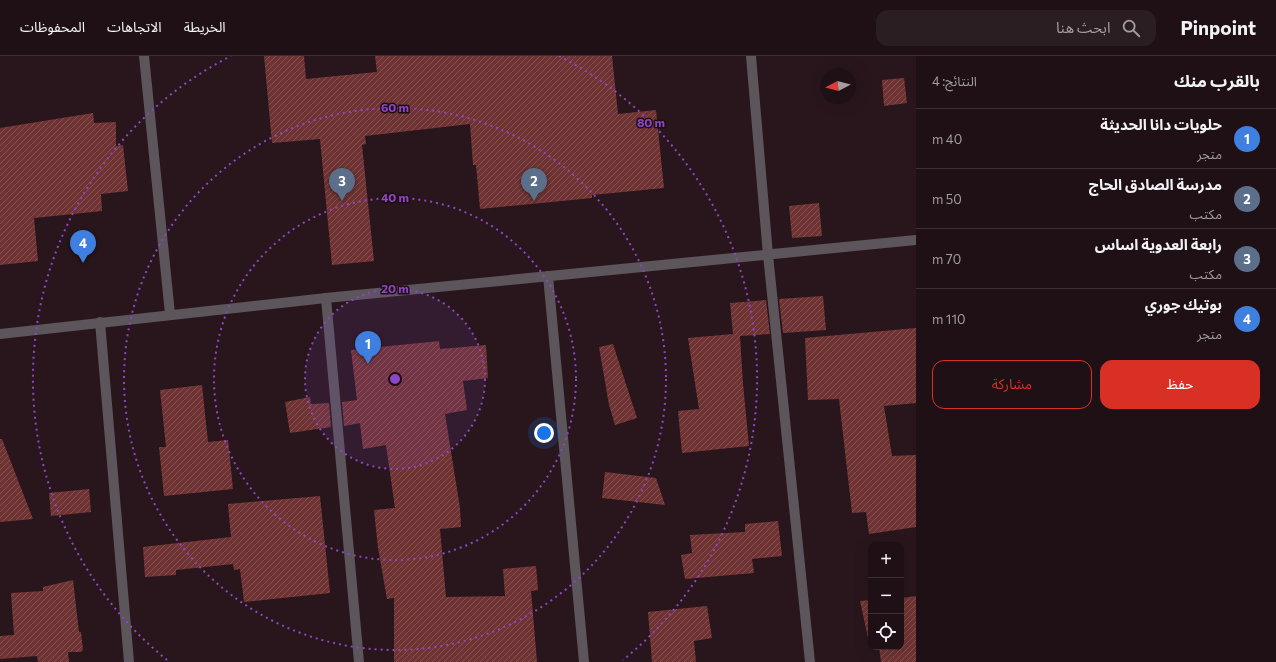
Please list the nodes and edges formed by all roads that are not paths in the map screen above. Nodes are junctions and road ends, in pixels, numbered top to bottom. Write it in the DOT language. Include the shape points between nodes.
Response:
graph roads {
  1 [pos="144,56"];
  2 [pos="751,56"];
  3 [pos="916,240"];
  4 [pos="768,255"];
  5 [pos="548,276"];
  6 [pos="326,298"];
  7 [pos="170,314"];
  8 [pos="100,322"];
  9 [pos="0,334"];
  10 [pos="128,662"];
  11 [pos="359,662"];
  12 [pos="584,662"];
  13 [pos="810,662"];
  1 -- 7 [label="street"];
  2 -- 4 [label="street"];
  3 -- 4 [label="street"];
  4 -- 5 [label="street"];
  4 -- 13 [label="street"];
  5 -- 6 [label="street"];
  5 -- 12 [label="street"];
  6 -- 7 [label="street"];
  6 -- 11 [label="street"];
  7 -- 8 [label="street"];
  8 -- 9 [label="street"];
  8 -- 10 [label="street"];
}
